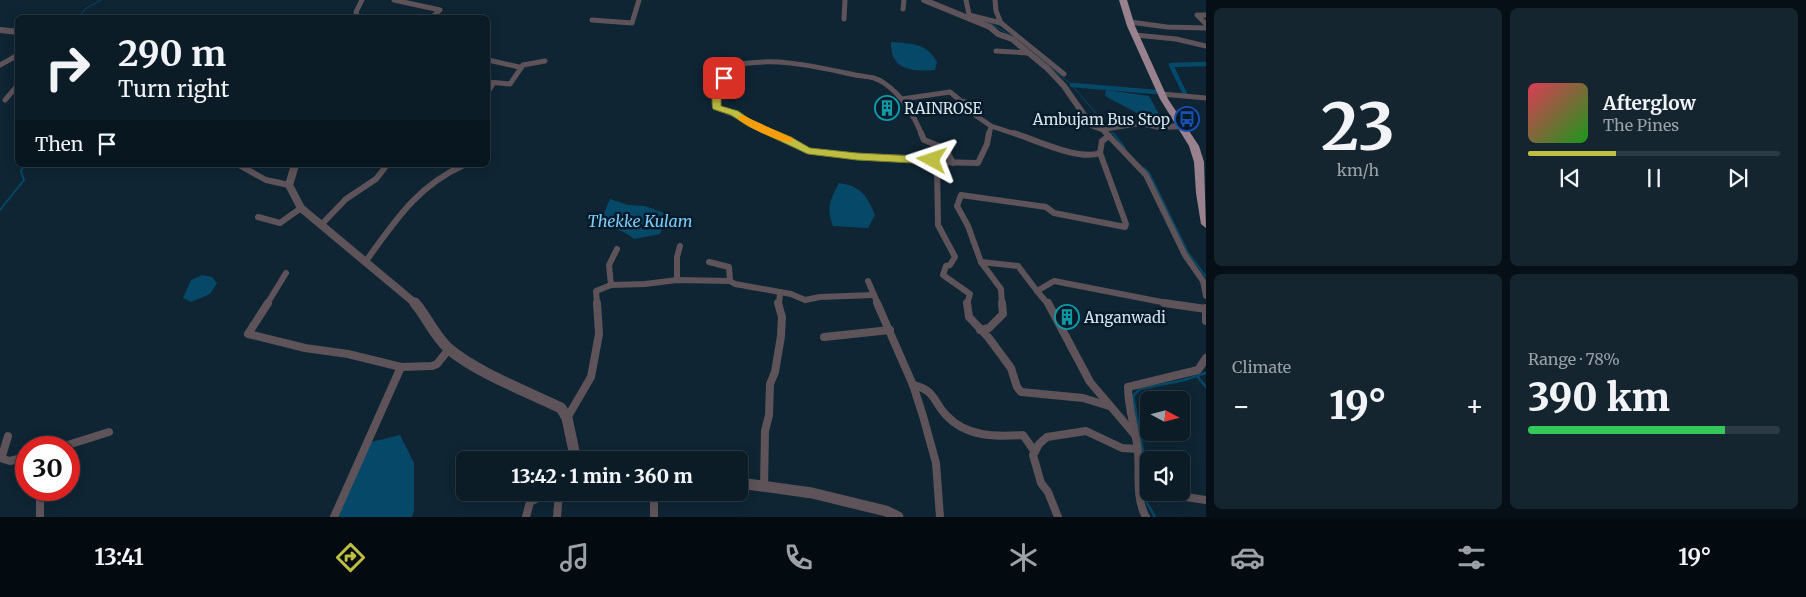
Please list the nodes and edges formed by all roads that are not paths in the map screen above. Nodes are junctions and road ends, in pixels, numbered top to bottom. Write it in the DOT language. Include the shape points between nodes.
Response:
graph roads {
  1 [pos="362,0"];
  2 [pos="394,0"];
  3 [pos="639,0"];
  4 [pos="845,0"];
  5 [pos="904,0"];
  6 [pos="924,0"];
  7 [pos="966,0"];
  8 [pos="995,0"];
  9 [pos="1123,0"];
  10 [pos="903,10"];
  11 [pos="1206,14"];
  12 [pos="357,15"];
  13 [pos="434,15"];
  14 [pos="969,18"];
  15 [pos="844,19"];
  16 [pos="592,20"];
  17 [pos="1130,22"];
  18 [pos="1001,23"];
  19 [pos="1206,26"];
  20 [pos="1167,27"];
  21 [pos="0,30"];
  22 [pos="15,32"];
  23 [pos="1135,35"];
  24 [pos="1176,39"];
  25 [pos="1206,46"];
  26 [pos="996,51"];
  27 [pos="1029,53"];
  28 [pos="15,57"];
  29 [pos="490,60"];
  30 [pos="545,61"];
  31 [pos="0,65"];
  32 [pos="519,67"];
  33 [pos="1047,68"];
  34 [pos="490,83"];
  35 [pos="15,88"];
  36 [pos="1162,94"];
  37 [pos="1206,98"];
  38 [pos="902,99"];
  39 [pos="5,100"];
  40 [pos="991,126"];
  41 [pos="1183,126"];
  42 [pos="1102,129"];
  43 [pos="1109,136"];
  44 [pos="1100,153"];
  45 [pos="937,162"];
  46 [pos="953,163"];
  47 [pos="243,167"];
  48 [pos="294,167"];
  49 [pos="386,167"];
  50 [pos="460,167"];
  51 [pos="289,185"];
  52 [pos="302,208"];
  53 [pos="258,218"];
  54 [pos="1206,224"];
  55 [pos="321,225"];
  56 [pos="680,246"];
  57 [pos="617,249"];
  58 [pos="366,261"];
  59 [pos="709,262"];
  60 [pos="981,262"];
  61 [pos="286,272"];
  62 [pos="677,280"];
  63 [pos="730,281"];
  64 [pos="868,281"];
  65 [pos="611,284"];
  66 [pos="1036,291"];
  67 [pos="780,293"];
  68 [pos="874,295"];
  69 [pos="1206,296"];
  70 [pos="1206,308"];
  71 [pos="1206,321"];
  72 [pos="890,330"];
  73 [pos="980,330"];
  74 [pos="824,337"];
  75 [pos="449,349"];
  76 [pos="1206,358"];
  77 [pos="402,367"];
  78 [pos="913,385"];
  79 [pos="1109,406"];
  80 [pos="567,418"];
  81 [pos="108,432"];
  82 [pos="1135,435"];
  83 [pos="8,436"];
  84 [pos="80,441"];
  85 [pos="1137,449"];
  86 [pos="573,451"];
  87 [pos="1035,452"];
  88 [pos="15,460"];
  89 [pos="1140,465"];
  90 [pos="748,484"];
  91 [pos="764,487"];
  92 [pos="1190,498"];
  93 [pos="1206,500"];
  94 [pos="40,501"];
  95 [pos="532,501"];
  96 [pos="558,501"];
  97 [pos="654,501"];
  98 [pos="1142,501"];
  99 [pos="40,517"];
  100 [pos="334,517"];
  101 [pos="526,517"];
  102 [pos="557,517"];
  103 [pos="654,517"];
  104 [pos="898,517"];
  105 [pos="940,517"];
  106 [pos="1058,517"];
  107 [pos="1146,517"];
  1 -- 12 [label="street"];
  2 -- 13 [label="street" via="440,10"];
  3 -- 16 [label="street" via="632,23"];
  4 -- 15 [label="street"];
  5 -- 10 [label="street"];
  6 -- 14 [label="street"];
  7 -- 14 [label="street"];
  8 -- 18 [label="street"];
  9 -- 17 [label="main road"];
  11 -- 19 [label="street" via="1198,16"];
  14 -- 18 [label="street"];
  14 -- 27 [label="street" via="1012,39"];
  17 -- 20 [label="street"];
  17 -- 23 [label="main road"];
  18 -- 33 [label="street" via="1064,74"];
  19 -- 20 [label="street"];
  20 -- 24 [label="street"];
  21 -- 22 [label="street"];
  23 -- 24 [label="street"];
  23 -- 36 [label="main road"];
  24 -- 25 [label="street"];
  26 -- 27 [label="street"];
  27 -- 33 [label="street"];
  28 -- 31 [label="street"];
  29 -- 32 [label="street"];
  30 -- 32 [label="street" via="526,62"];
  32 -- 34 [label="street" via="510,84"];
  33 -- 42 [label="street" via="1091,125"];
  35 -- 39 [label="street"];
  36 -- 37 [label="street"];
  36 -- 41 [label="main road"];
  38 -- 40 [label="street" via="950,92 961,101 970,103 976,117"];
  38 -- 45 [label="street" via="871,76 772,61 731,66 716,95 716,108 735,113 808,151"];
  38 -- 46 [label="street" via="924,140 946,149"];
  40 -- 44 [label="street" via="1066,152 1096,156"];
  40 -- 46 [label="street" via="978,163"];
  41 -- 42 [label="street" via="1160,127 1140,123"];
  41 -- 54 [label="main road" via="1199,162"];
  42 -- 43 [label="street"];
  43 -- 44 [label="street" via="1102,141"];
  43 -- 69 [label="street" via="1146,174 1185,254 1203,281"];
  44 -- 60 [label="street" via="1125,227 1054,213 1046,207 961,195 957,206"];
  45 -- 46 [label="street"];
  45 -- 73 [label="street" via="938,225 955,257 943,274 970,294 967,302 969,317"];
  47 -- 51 [label="street" via="266,180"];
  48 -- 51 [label="street"];
  49 -- 55 [label="street" via="374,182 354,192"];
  50 -- 58 [label="street" via="435,178 418,192"];
  51 -- 52 [label="street"];
  52 -- 53 [label="street" via="280,223"];
  52 -- 55 [label="street"];
  55 -- 58 [label="street"];
  56 -- 62 [label="street"];
  57 -- 65 [label="street" via="609,265"];
  58 -- 75 [label="street" via="413,300"];
  59 -- 63 [label="street" via="729,267"];
  60 -- 66 [label="street" via="1022,268"];
  60 -- 73 [label="street" via="1001,288 1003,314 989,328"];
  61 -- 77 [label="street" via="248,334"];
  62 -- 63 [label="street"];
  62 -- 65 [label="street"];
  63 -- 67 [label="street"];
  64 -- 68 [label="street"];
  65 -- 80 [label="street" via="596,291 599,334 591,377"];
  66 -- 70 [label="street" via="1054,281 1146,300"];
  66 -- 79 [label="street" via="1047,301 1080,366"];
  67 -- 68 [label="street" via="805,300"];
  67 -- 91 [label="street" via="781,336 776,372 770,384"];
  68 -- 72 [label="street"];
  70 -- 71 [label="street"];
  72 -- 74 [label="street"];
  72 -- 78 [label="street"];
  73 -- 79 [label="street" via="1011,368 1021,392 1083,398"];
  75 -- 77 [label="street" via="432,366"];
  75 -- 80 [label="street" via="482,370 561,408"];
  76 -- 82 [label="street" via="1198,370 1128,387"];
  77 -- 100 [label="street"];
  78 -- 87 [label="street" via="924,387 936,395 945,414 965,430 1022,436"];
  78 -- 105 [label="street" via="936,464"];
  79 -- 82 [label="street"];
  80 -- 86 [label="street"];
  81 -- 84 [label="street"];
  82 -- 85 [label="street"];
  83 -- 88 [label="street" via="3,459"];
  85 -- 87 [label="street" via="1122,448 1086,431 1047,437"];
  85 -- 89 [label="street"];
  87 -- 106 [label="street" via="1033,455 1041,483"];
  90 -- 91 [label="street"];
  91 -- 104 [label="street" via="812,493 886,511"];
  92 -- 93 [label="street"];
  94 -- 99 [label="street"];
  95 -- 101 [label="street"];
  96 -- 102 [label="street"];
  97 -- 103 [label="street"];
  98 -- 107 [label="street" via="1140,506"];
}
